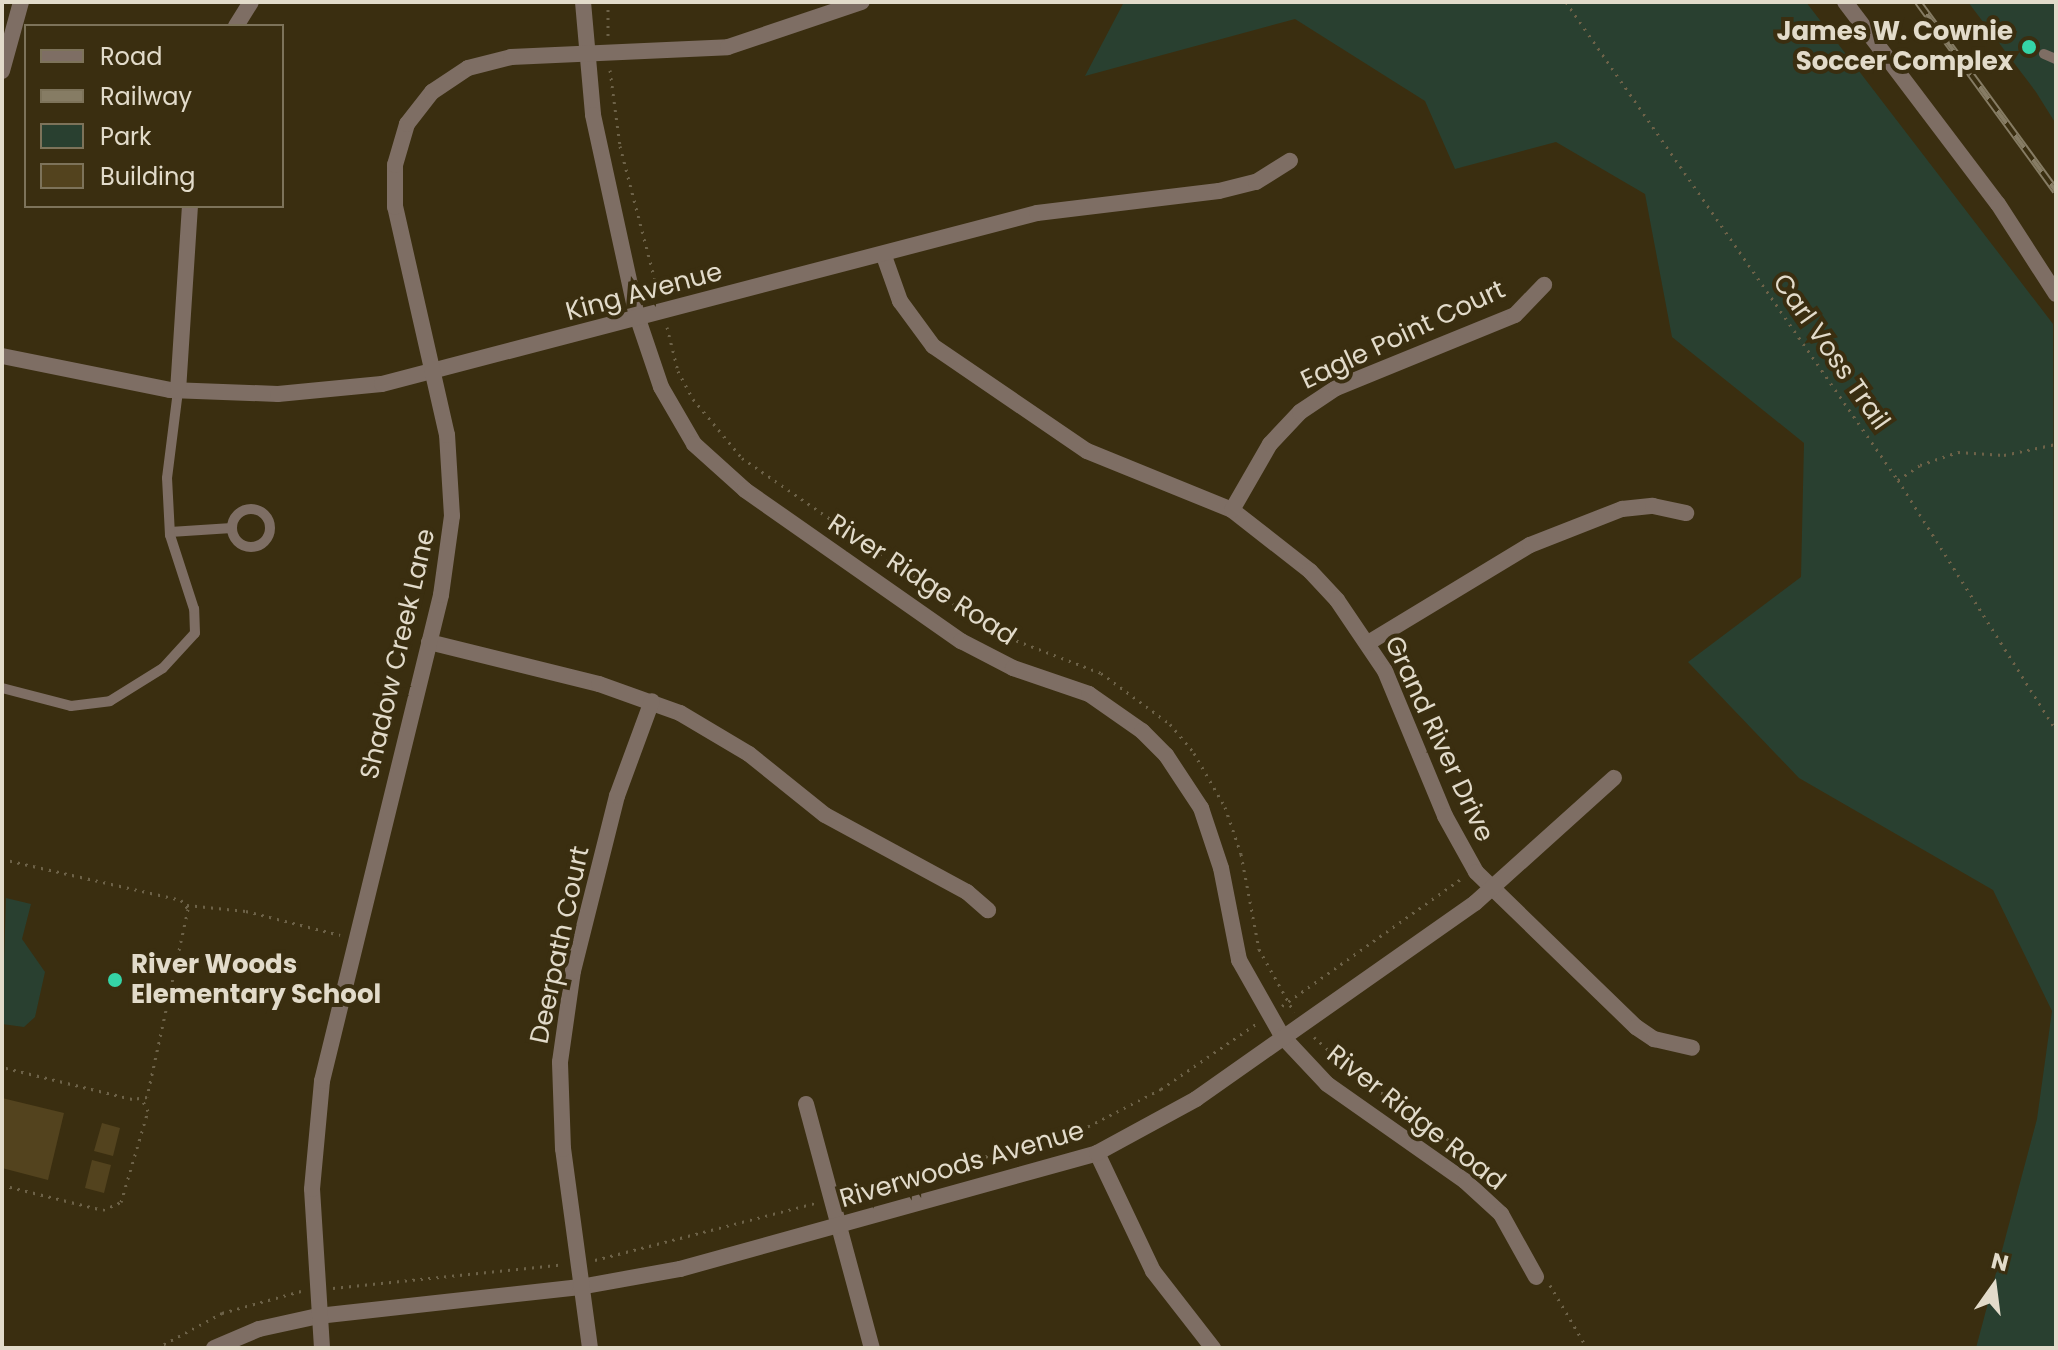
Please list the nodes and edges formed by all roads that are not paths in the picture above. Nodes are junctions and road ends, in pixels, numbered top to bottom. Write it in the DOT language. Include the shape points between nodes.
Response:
graph roads {
  1 [pos="21,2"];
  2 [pos="251,2"];
  3 [pos="583,2"];
  4 [pos="862,2"];
  5 [pos="1845,2"];
  6 [pos="237,24"];
  7 [pos="586,53"];
  8 [pos="2044,54"];
  9 [pos="2056,59"];
  10 [pos="2,71"];
  11 [pos="1290,161"];
  12 [pos="190,208"];
  13 [pos="884,256"];
  14 [pos="1544,285"];
  15 [pos="2056,294"];
  16 [pos="637,316"];
  17 [pos="2,356"];
  18 [pos="433,373"];
  19 [pos="178,391"];
  20 [pos="1232,510"];
  21 [pos="1686,513"];
  22 [pos="232,528"];
  23 [pos="170,532"];
  24 [pos="429,642"];
  25 [pos="1368,643"];
  26 [pos="2,688"];
  27 [pos="652,701"];
  28 [pos="1614,778"];
  29 [pos="1492,890"];
  30 [pos="988,910"];
  31 [pos="1282,1036"];
  32 [pos="1692,1048"];
  33 [pos="806,1104"];
  34 [pos="1097,1153"];
  35 [pos="836,1225"];
  36 [pos="1536,1277"];
  37 [pos="580,1287"];
  38 [pos="318,1316"];
  39 [pos="214,1348"];
  40 [pos="322,1348"];
  41 [pos="590,1348"];
  42 [pos="872,1348"];
  43 [pos="1213,1348"];
  1 -- 10 [label="street"];
  2 -- 6 [label="street"];
  3 -- 7 [label="street, River Ridge Road"];
  4 -- 7 [label="street, Shadow Creek Lane" via="728,47"];
  5 -- 15 [label="street" via="1998,204"];
  7 -- 16 [label="street, River Ridge Road" via="596,129"];
  7 -- 18 [label="street, Shadow Creek Lane" via="511,57 468,68 432,92 407,124 395,165 395,207"];
  8 -- 9 [label="lane"];
  11 -- 13 [label="street, King Avenue" via="1256,182 1219,191 1037,213"];
  12 -- 19 [label="street"];
  13 -- 16 [label="street, King Avenue"];
  13 -- 20 [label="street, Grand River Drive" via="900,301 933,346 1087,451"];
  14 -- 20 [label="street, Eagle Point Court" via="1515,315 1336,388 1300,412 1270,444"];
  16 -- 18 [label="street, King Avenue"];
  16 -- 31 [label="street, River Ridge Road" via="675,415 717,468 961,641 1013,668 1089,694 1117,711 1166,755 1207,823 1239,960"];
  17 -- 19 [label="street, King Avenue" via="115,383"];
  18 -- 19 [label="street, King Avenue" via="317,392"];
  18 -- 24 [label="street, Shadow Creek Lane" via="447,435 452,516"];
  19 -- 23 [label="lane" via="167,478"];
  20 -- 25 [label="street, Grand River Drive" via="1310,571"];
  21 -- 25 [label="street" via="1653,506 1622,509 1530,545"];
  22 -- 23 [label="lane"];
  23 -- 26 [label="lane" via="194,609 195,633 163,668 110,701 71,706"];
  24 -- 27 [label="street"];
  24 -- 38 [label="street, Shadow Creek Lane" via="322,1081 315,1134"];
  25 -- 29 [label="street, Grand River Drive" via="1459,845"];
  27 -- 30 [label="street" via="717,733 825,815 967,892"];
  27 -- 37 [label="street, Deerpath Court" via="617,796 564,1016 560,1111"];
  28 -- 29 [label="street, Riverwoods Avenue"];
  29 -- 31 [label="street, Riverwoods Avenue"];
  29 -- 32 [label="street, Grand River Drive" via="1636,1027 1654,1039"];
  31 -- 34 [label="street, Riverwoods Avenue" via="1170,1117"];
  31 -- 36 [label="street, River Ridge Road" via="1327,1084 1465,1181 1501,1214"];
  33 -- 35 [label="street"];
  34 -- 35 [label="street, Riverwoods Avenue"];
  34 -- 43 [label="street" via="1153,1271"];
  35 -- 37 [label="street, Riverwoods Avenue" via="680,1269"];
  35 -- 42 [label="street"];
  37 -- 38 [label="street, Riverwoods Avenue"];
  37 -- 41 [label="street, Deerpath Court"];
  38 -- 39 [label="street, Riverwoods Avenue" via="259,1329"];
  38 -- 40 [label="street, Shadow Creek Lane"];
}
